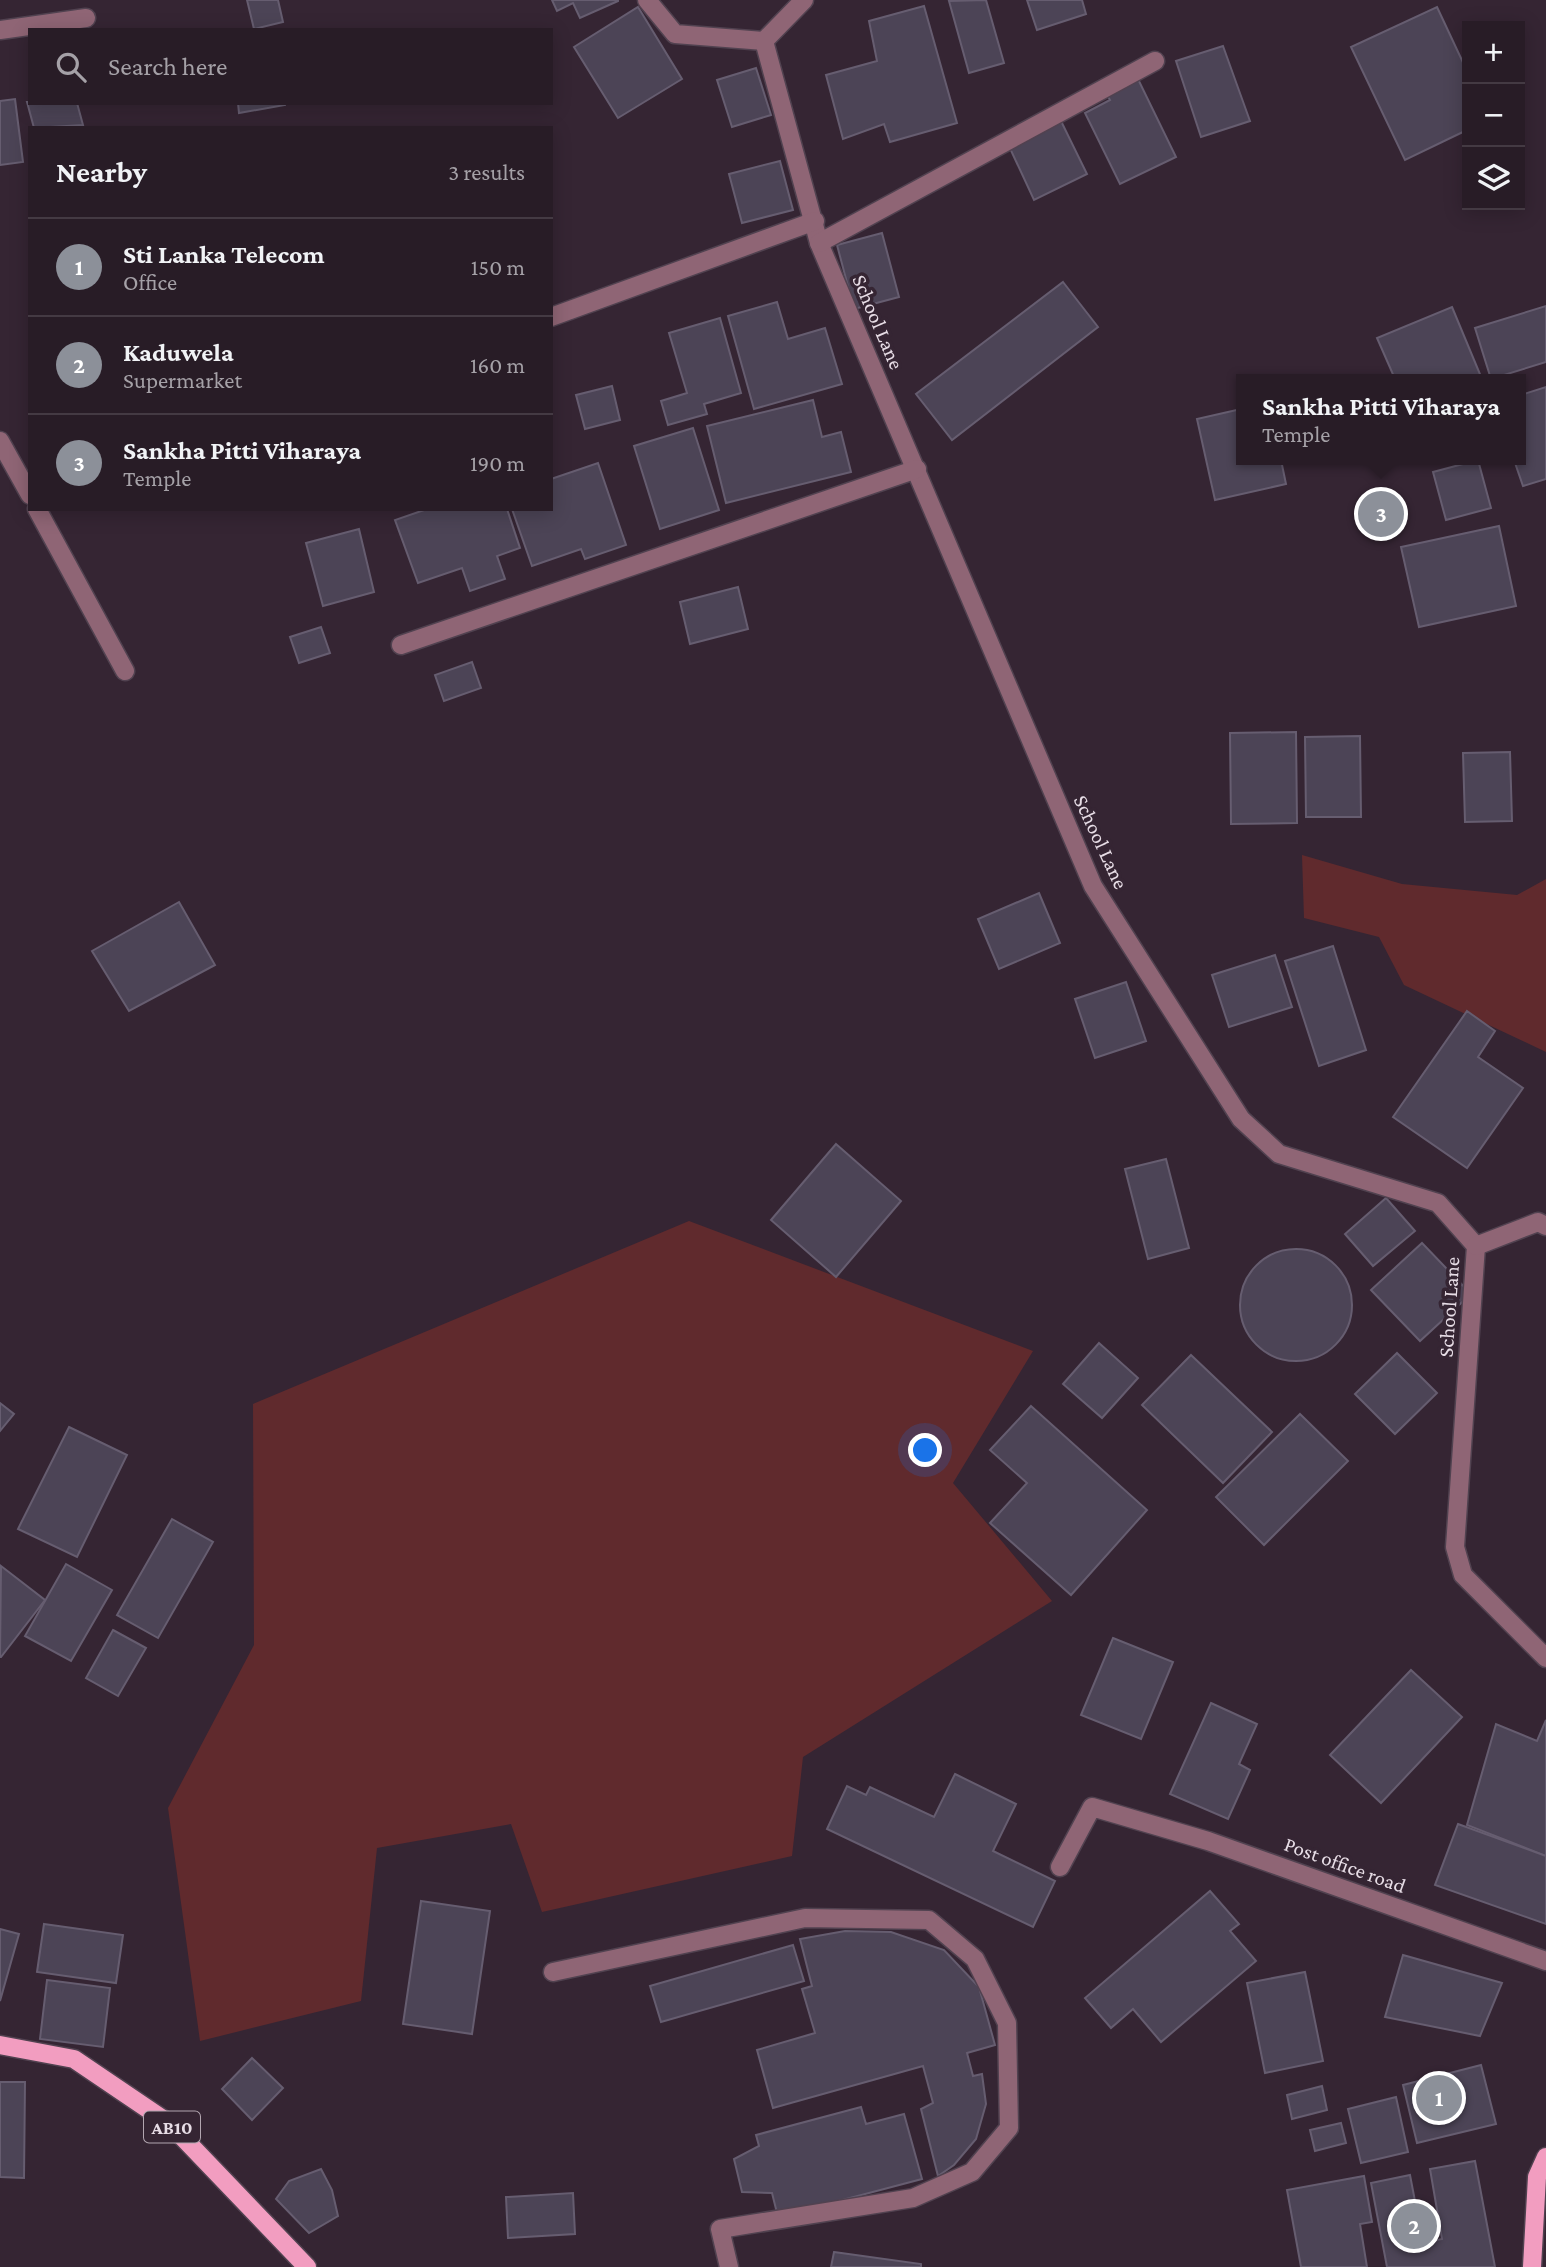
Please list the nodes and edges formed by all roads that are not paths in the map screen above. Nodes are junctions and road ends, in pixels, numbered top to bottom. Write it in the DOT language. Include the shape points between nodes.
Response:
graph roads {
  1 [pos="646,0"];
  2 [pos="804,0"];
  3 [pos="86,18"];
  4 [pos="0,30"];
  5 [pos="764,41"];
  6 [pos="1155,61"];
  7 [pos="815,220"];
  8 [pos="819,243"];
  9 [pos="553,316"];
  10 [pos="0,441"];
  11 [pos="917,469"];
  12 [pos="28,491"];
  13 [pos="38,511"];
  14 [pos="401,645"];
  15 [pos="125,671"];
  16 [pos="1546,1226"];
  17 [pos="1476,1246"];
  18 [pos="1546,1658"];
  19 [pos="1060,1867"];
  20 [pos="1546,1961"];
  21 [pos="553,1972"];
  22 [pos="0,2045"];
  23 [pos="1546,2157"];
  24 [pos="307,2267"];
  25 [pos="729,2267"];
  26 [pos="1532,2267"];
  1 -- 5 [label="street" via="675,34"];
  2 -- 5 [label="street"];
  3 -- 4 [label="street"];
  5 -- 7 [label="street, School Lane"];
  6 -- 8 [label="street"];
  7 -- 8 [label="street, School Lane"];
  7 -- 9 [label="street"];
  8 -- 11 [label="street, School Lane"];
  10 -- 12 [label="street"];
  11 -- 14 [label="street"];
  11 -- 17 [label="street, School Lane" via="1093,886 1241,1119 1279,1154 1438,1203"];
  13 -- 15 [label="street"];
  16 -- 17 [label="street" via="1538,1222"];
  17 -- 18 [label="street, School Lane" via="1455,1548 1463,1575"];
  19 -- 20 [label="street, Post office road" via="1093,1807 1208,1841"];
  21 -- 25 [label="street" via="805,1918 929,1920 975,1959 1007,2023 1009,2128 972,2172 913,2198 720,2229"];
  22 -- 24 [label="main road, AB10" via="74,2059 170,2124"];
  23 -- 26 [label="main road" via="1537,2177"];
}
